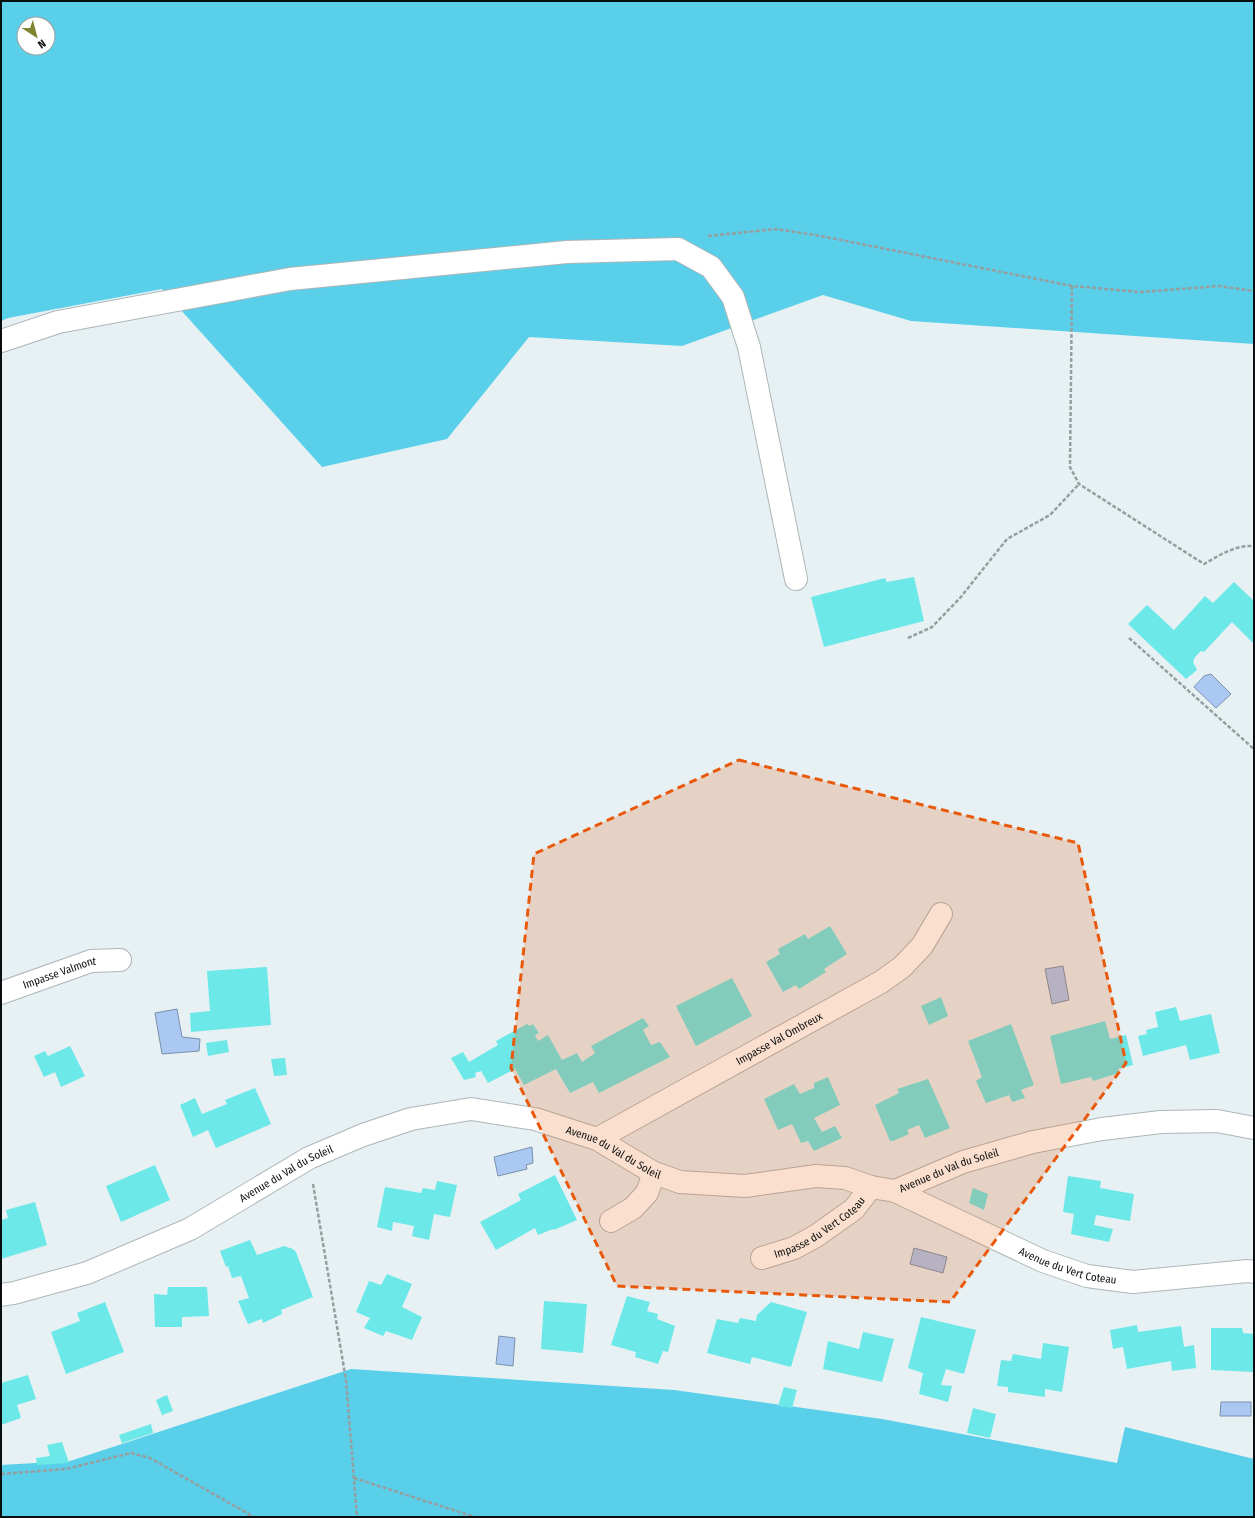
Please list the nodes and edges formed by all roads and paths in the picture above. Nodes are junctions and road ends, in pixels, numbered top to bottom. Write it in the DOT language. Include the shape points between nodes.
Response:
graph roads {
  1 [pos="678,249"];
  2 [pos="1072,286"];
  3 [pos="1254,291"];
  4 [pos="1,341"];
  5 [pos="1079,484"];
  6 [pos="1254,546"];
  7 [pos="796,579"];
  8 [pos="908,638"];
  9 [pos="1129,638"];
  10 [pos="1254,749"];
  11 [pos="941,914"];
  12 [pos="120,960"];
  13 [pos="1,993"];
  14 [pos="1254,1128"];
  15 [pos="597,1139"];
  16 [pos="309,1158"];
  17 [pos="654,1172"];
  18 [pos="871,1187"];
  19 [pos="895,1191"];
  20 [pos="611,1221"];
  21 [pos="762,1258"];
  22 [pos="1254,1272"];
  23 [pos="1,1295"];
  24 [pos="1,1474"];
  25 [pos="354,1478"];
  26 [pos="254,1517"];
  27 [pos="357,1517"];
  28 [pos="475,1517"];
  1 -- 2 [label="path" via="707,236 776,229"];
  1 -- 4 [label="street" via="567,252 290,279 58,322"];
  1 -- 7 [label="street" via="711,267 733,297 749,347"];
  2 -- 3 [label="path" via="1141,292 1219,286"];
  2 -- 5 [label="path" via="1070,468"];
  5 -- 6 [label="path" via="1204,564 1224,552 1244,545"];
  5 -- 8 [label="path" via="1050,515 1007,539 960,598 932,627"];
  9 -- 10 [label="path"];
  11 -- 15 [label="street, Impasse Val Ombreux" via="922,946 902,967 881,982"];
  12 -- 13 [label="street, Impasse Valmont" via="91,961"];
  14 -- 19 [label="street, Avenue du Val du Soleil" via="1217,1121 1161,1122 1102,1129 1033,1142 970,1160"];
  15 -- 16 [label="street, Avenue du Val du Soleil" via="534,1119 471,1109 411,1119 363,1135"];
  15 -- 17 [label="street, Avenue du Val du Soleil"];
  16 -- 23 [label="street, Avenue du Val du Soleil" via="190,1229 87,1273"];
  16 -- 25 [label="path" via="346,1380"];
  17 -- 18 [label="street, Avenue du Val du Soleil" via="680,1182 745,1186 816,1176 845,1178"];
  17 -- 20 [label="street" via="647,1193 633,1208"];
  18 -- 19 [label="street, Avenue du Val du Soleil"];
  18 -- 21 [label="street, Impasse du Vert Coteau" via="854,1209 816,1236 794,1248"];
  19 -- 22 [label="street, Avenue du Vert Coteau" via="1043,1261 1087,1276 1133,1282"];
  24 -- 26 [label="path" via="66,1469 131,1453 150,1458"];
  25 -- 27 [label="path"];
  25 -- 28 [label="path"];
}
